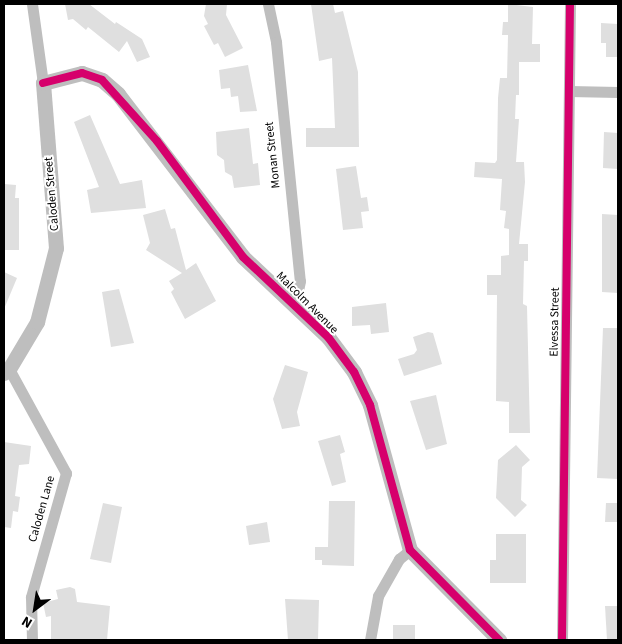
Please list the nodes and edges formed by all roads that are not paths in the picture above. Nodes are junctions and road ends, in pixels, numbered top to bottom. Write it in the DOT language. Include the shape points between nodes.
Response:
graph roads {
  1 [pos="32,4"];
  2 [pos="268,4"];
  3 [pos="570,4"];
  4 [pos="43,84"];
  5 [pos="569,90"];
  6 [pos="618,92"];
  7 [pos="295,304"];
  8 [pos="7,371"];
  9 [pos="410,550"];
  10 [pos="32,640"];
  11 [pos="370,640"];
  12 [pos="500,640"];
  13 [pos="562,640"];
  1 -- 4 [label="street, Caloden Street"];
  2 -- 7 [label="street, Monan Street" via="276,42 300,280"];
  3 -- 5 [label="street, Elvessa Street"];
  4 -- 7 [label="street, Malcolm Avenue" via="82,74 102,80 157,141 243,257"];
  4 -- 8 [label="street, Caloden Street" via="56,248 37,322"];
  5 -- 6 [label="street"];
  5 -- 13 [label="street, Elvessa Street"];
  7 -- 9 [label="street, Malcolm Avenue" via="328,337 354,372 370,406"];
  8 -- 10 [label="street, Caloden Lane" via="66,473 31,597"];
  9 -- 11 [label="street" via="399,558 378,596"];
  9 -- 12 [label="street, Malcolm Avenue"];
}
